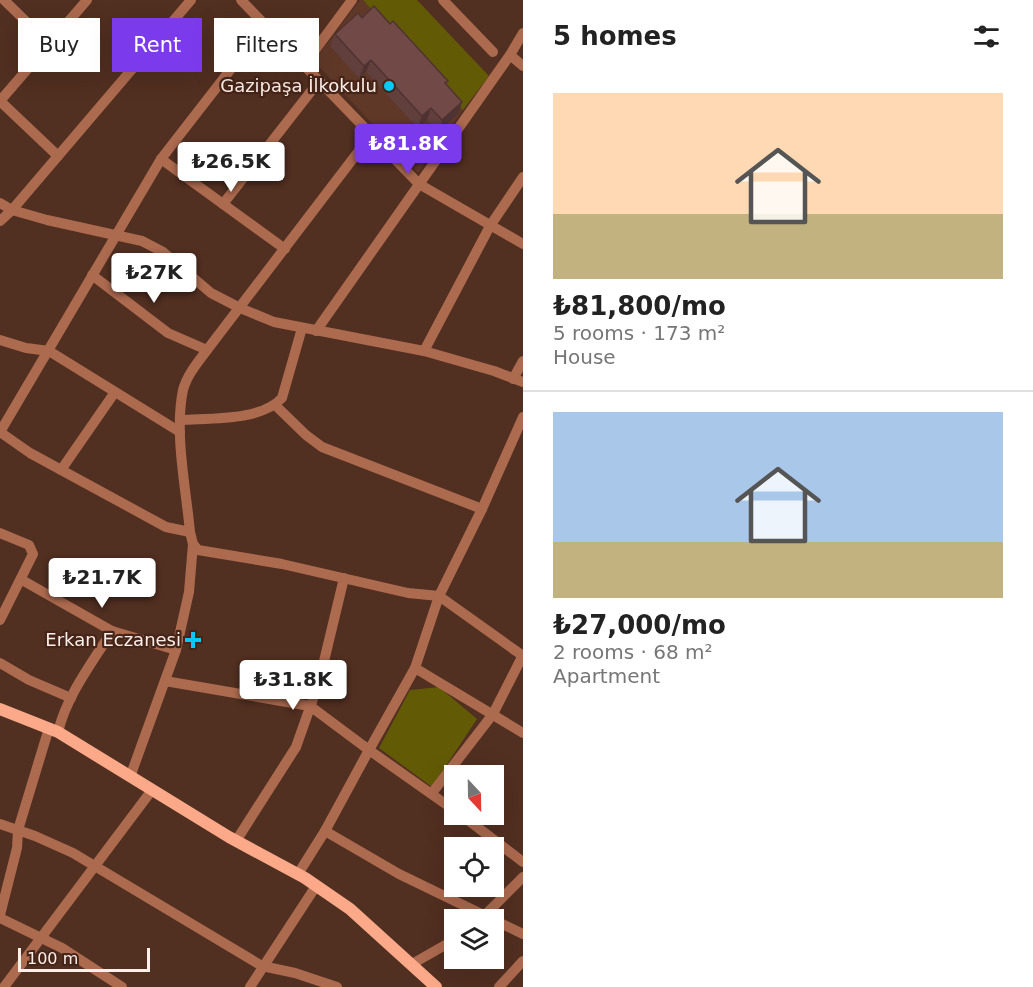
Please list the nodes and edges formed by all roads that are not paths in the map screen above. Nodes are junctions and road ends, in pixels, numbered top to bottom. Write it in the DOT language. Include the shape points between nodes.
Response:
graph roads {
  1 [pos="4,0"];
  2 [pos="87,0"];
  3 [pos="191,0"];
  4 [pos="241,0"];
  5 [pos="443,0"];
  6 [pos="348,2"];
  7 [pos="22,18"];
  8 [pos="71,18"];
  9 [pos="258,18"];
  10 [pos="523,33"];
  11 [pos="319,43"];
  12 [pos="493,52"];
  13 [pos="510,56"];
  14 [pos="523,66"];
  15 [pos="25,72"];
  16 [pos="229,72"];
  17 [pos="311,72"];
  18 [pos="319,81"];
  19 [pos="0,101"];
  20 [pos="371,135"];
  21 [pos="58,156"];
  22 [pos="161,159"];
  23 [pos="523,177"];
  24 [pos="419,184"];
  25 [pos="0,203"];
  26 [pos="223,204"];
  27 [pos="12,210"];
  28 [pos="0,221"];
  29 [pos="490,226"];
  30 [pos="115,235"];
  31 [pos="523,244"];
  32 [pos="285,249"];
  33 [pos="92,275"];
  34 [pos="240,308"];
  35 [pos="302,328"];
  36 [pos="316,331"];
  37 [pos="0,340"];
  38 [pos="207,350"];
  39 [pos="49,351"];
  40 [pos="424,351"];
  41 [pos="523,361"];
  42 [pos="518,380"];
  43 [pos="115,392"];
  44 [pos="275,405"];
  45 [pos="523,417"];
  46 [pos="180,426"];
  47 [pos="0,432"];
  48 [pos="61,470"];
  49 [pos="482,508"];
  50 [pos="190,531"];
  51 [pos="0,533"];
  52 [pos="193,544"];
  53 [pos="344,578"];
  54 [pos="22,580"];
  55 [pos="439,596"];
  56 [pos="0,621"];
  57 [pos="112,631"];
  58 [pos="176,650"];
  59 [pos="523,656"];
  60 [pos="0,663"];
  61 [pos="416,668"];
  62 [pos="165,681"];
  63 [pos="71,698"];
  64 [pos="310,706"];
  65 [pos="0,709"];
  66 [pos="493,714"];
  67 [pos="54,730"];
  68 [pos="523,733"];
  69 [pos="369,750"];
  70 [pos="130,777"];
  71 [pos="152,790"];
  72 [pos="432,793"];
  73 [pos="444,802"];
  74 [pos="0,824"];
  75 [pos="474,825"];
  76 [pos="18,830"];
  77 [pos="325,831"];
  78 [pos="236,841"];
  79 [pos="523,862"];
  80 [pos="95,865"];
  81 [pos="298,874"];
  82 [pos="523,877"];
  83 [pos="316,886"];
  84 [pos="467,909"];
  85 [pos="491,909"];
  86 [pos="0,917"];
  87 [pos="504,926"];
  88 [pos="523,934"];
  89 [pos="41,937"];
  90 [pos="444,946"];
  91 [pos="523,961"];
  92 [pos="412,964"];
  93 [pos="262,966"];
  94 [pos="4,987"];
  95 [pos="122,987"];
  96 [pos="250,987"];
  97 [pos="337,987"];
  98 [pos="436,987"];
  99 [pos="499,987"];
  1 -- 7 [label="street"];
  2 -- 8 [label="street"];
  3 -- 21 [label="street"];
  4 -- 9 [label="street"];
  5 -- 12 [label="street"];
  6 -- 11 [label="street"];
  10 -- 13 [label="street"];
  13 -- 14 [label="street"];
  13 -- 24 [label="street"];
  15 -- 19 [label="street"];
  16 -- 22 [label="street"];
  17 -- 18 [label="street"];
  18 -- 20 [label="street"];
  18 -- 26 [label="street"];
  19 -- 21 [label="street"];
  20 -- 24 [label="street"];
  20 -- 32 [label="street"];
  21 -- 27 [label="street"];
  22 -- 26 [label="street"];
  22 -- 30 [label="street"];
  23 -- 29 [label="street"];
  24 -- 29 [label="street"];
  24 -- 36 [label="street"];
  25 -- 27 [label="street"];
  26 -- 32 [label="street"];
  27 -- 28 [label="street"];
  27 -- 30 [label="street"];
  29 -- 31 [label="street"];
  29 -- 40 [label="street"];
  30 -- 33 [label="street"];
  30 -- 34 [label="street" via="142,241 163,252 211,293"];
  32 -- 34 [label="street"];
  33 -- 38 [label="street" via="168,333"];
  33 -- 39 [label="street"];
  34 -- 35 [label="street"];
  34 -- 38 [label="street"];
  35 -- 36 [label="street"];
  35 -- 44 [label="street" via="282,398"];
  36 -- 40 [label="street"];
  37 -- 39 [label="street"];
  38 -- 46 [label="street" via="184,389"];
  39 -- 43 [label="street"];
  39 -- 47 [label="street"];
  40 -- 42 [label="street"];
  41 -- 42 [label="street"];
  43 -- 46 [label="street"];
  43 -- 48 [label="street"];
  44 -- 46 [label="street" via="265,411"];
  44 -- 49 [label="street" via="322,447"];
  45 -- 49 [label="street"];
  46 -- 50 [label="street"];
  47 -- 48 [label="street"];
  48 -- 50 [label="street" via="166,527"];
  49 -- 55 [label="street"];
  50 -- 52 [label="street"];
  51 -- 54 [label="street" via="32,549"];
  52 -- 53 [label="street" via="198,550"];
  52 -- 58 [label="street" via="189,592"];
  53 -- 55 [label="street"];
  53 -- 64 [label="street"];
  54 -- 56 [label="street"];
  54 -- 57 [label="street"];
  55 -- 59 [label="street"];
  55 -- 61 [label="street"];
  57 -- 58 [label="street"];
  57 -- 63 [label="street"];
  58 -- 62 [label="street"];
  59 -- 66 [label="street"];
  60 -- 63 [label="street"];
  61 -- 66 [label="street"];
  61 -- 69 [label="street"];
  62 -- 64 [label="street"];
  62 -- 70 [label="street"];
  63 -- 67 [label="street"];
  64 -- 69 [label="street"];
  64 -- 78 [label="street" via="296,747"];
  65 -- 67 [label="main road"];
  66 -- 68 [label="street"];
  66 -- 72 [label="street"];
  67 -- 70 [label="main road"];
  67 -- 76 [label="street"];
  69 -- 72 [label="street"];
  69 -- 77 [label="street"];
  70 -- 71 [label="main road"];
  71 -- 78 [label="main road"];
  71 -- 80 [label="street"];
  72 -- 73 [label="street"];
  74 -- 76 [label="street"];
  75 -- 79 [label="street"];
  76 -- 80 [label="street"];
  76 -- 86 [label="street"];
  77 -- 81 [label="street"];
  77 -- 84 [label="street"];
  78 -- 81 [label="main road"];
  80 -- 89 [label="street"];
  80 -- 93 [label="street"];
  81 -- 83 [label="main road"];
  82 -- 85 [label="street"];
  83 -- 92 [label="main road" via="350,909"];
  83 -- 93 [label="street"];
  86 -- 89 [label="street"];
  87 -- 88 [label="street"];
  89 -- 94 [label="street"];
  89 -- 95 [label="street"];
  90 -- 92 [label="street"];
  91 -- 99 [label="street"];
  92 -- 98 [label="main road"];
  93 -- 96 [label="street"];
  93 -- 97 [label="street"];
}
